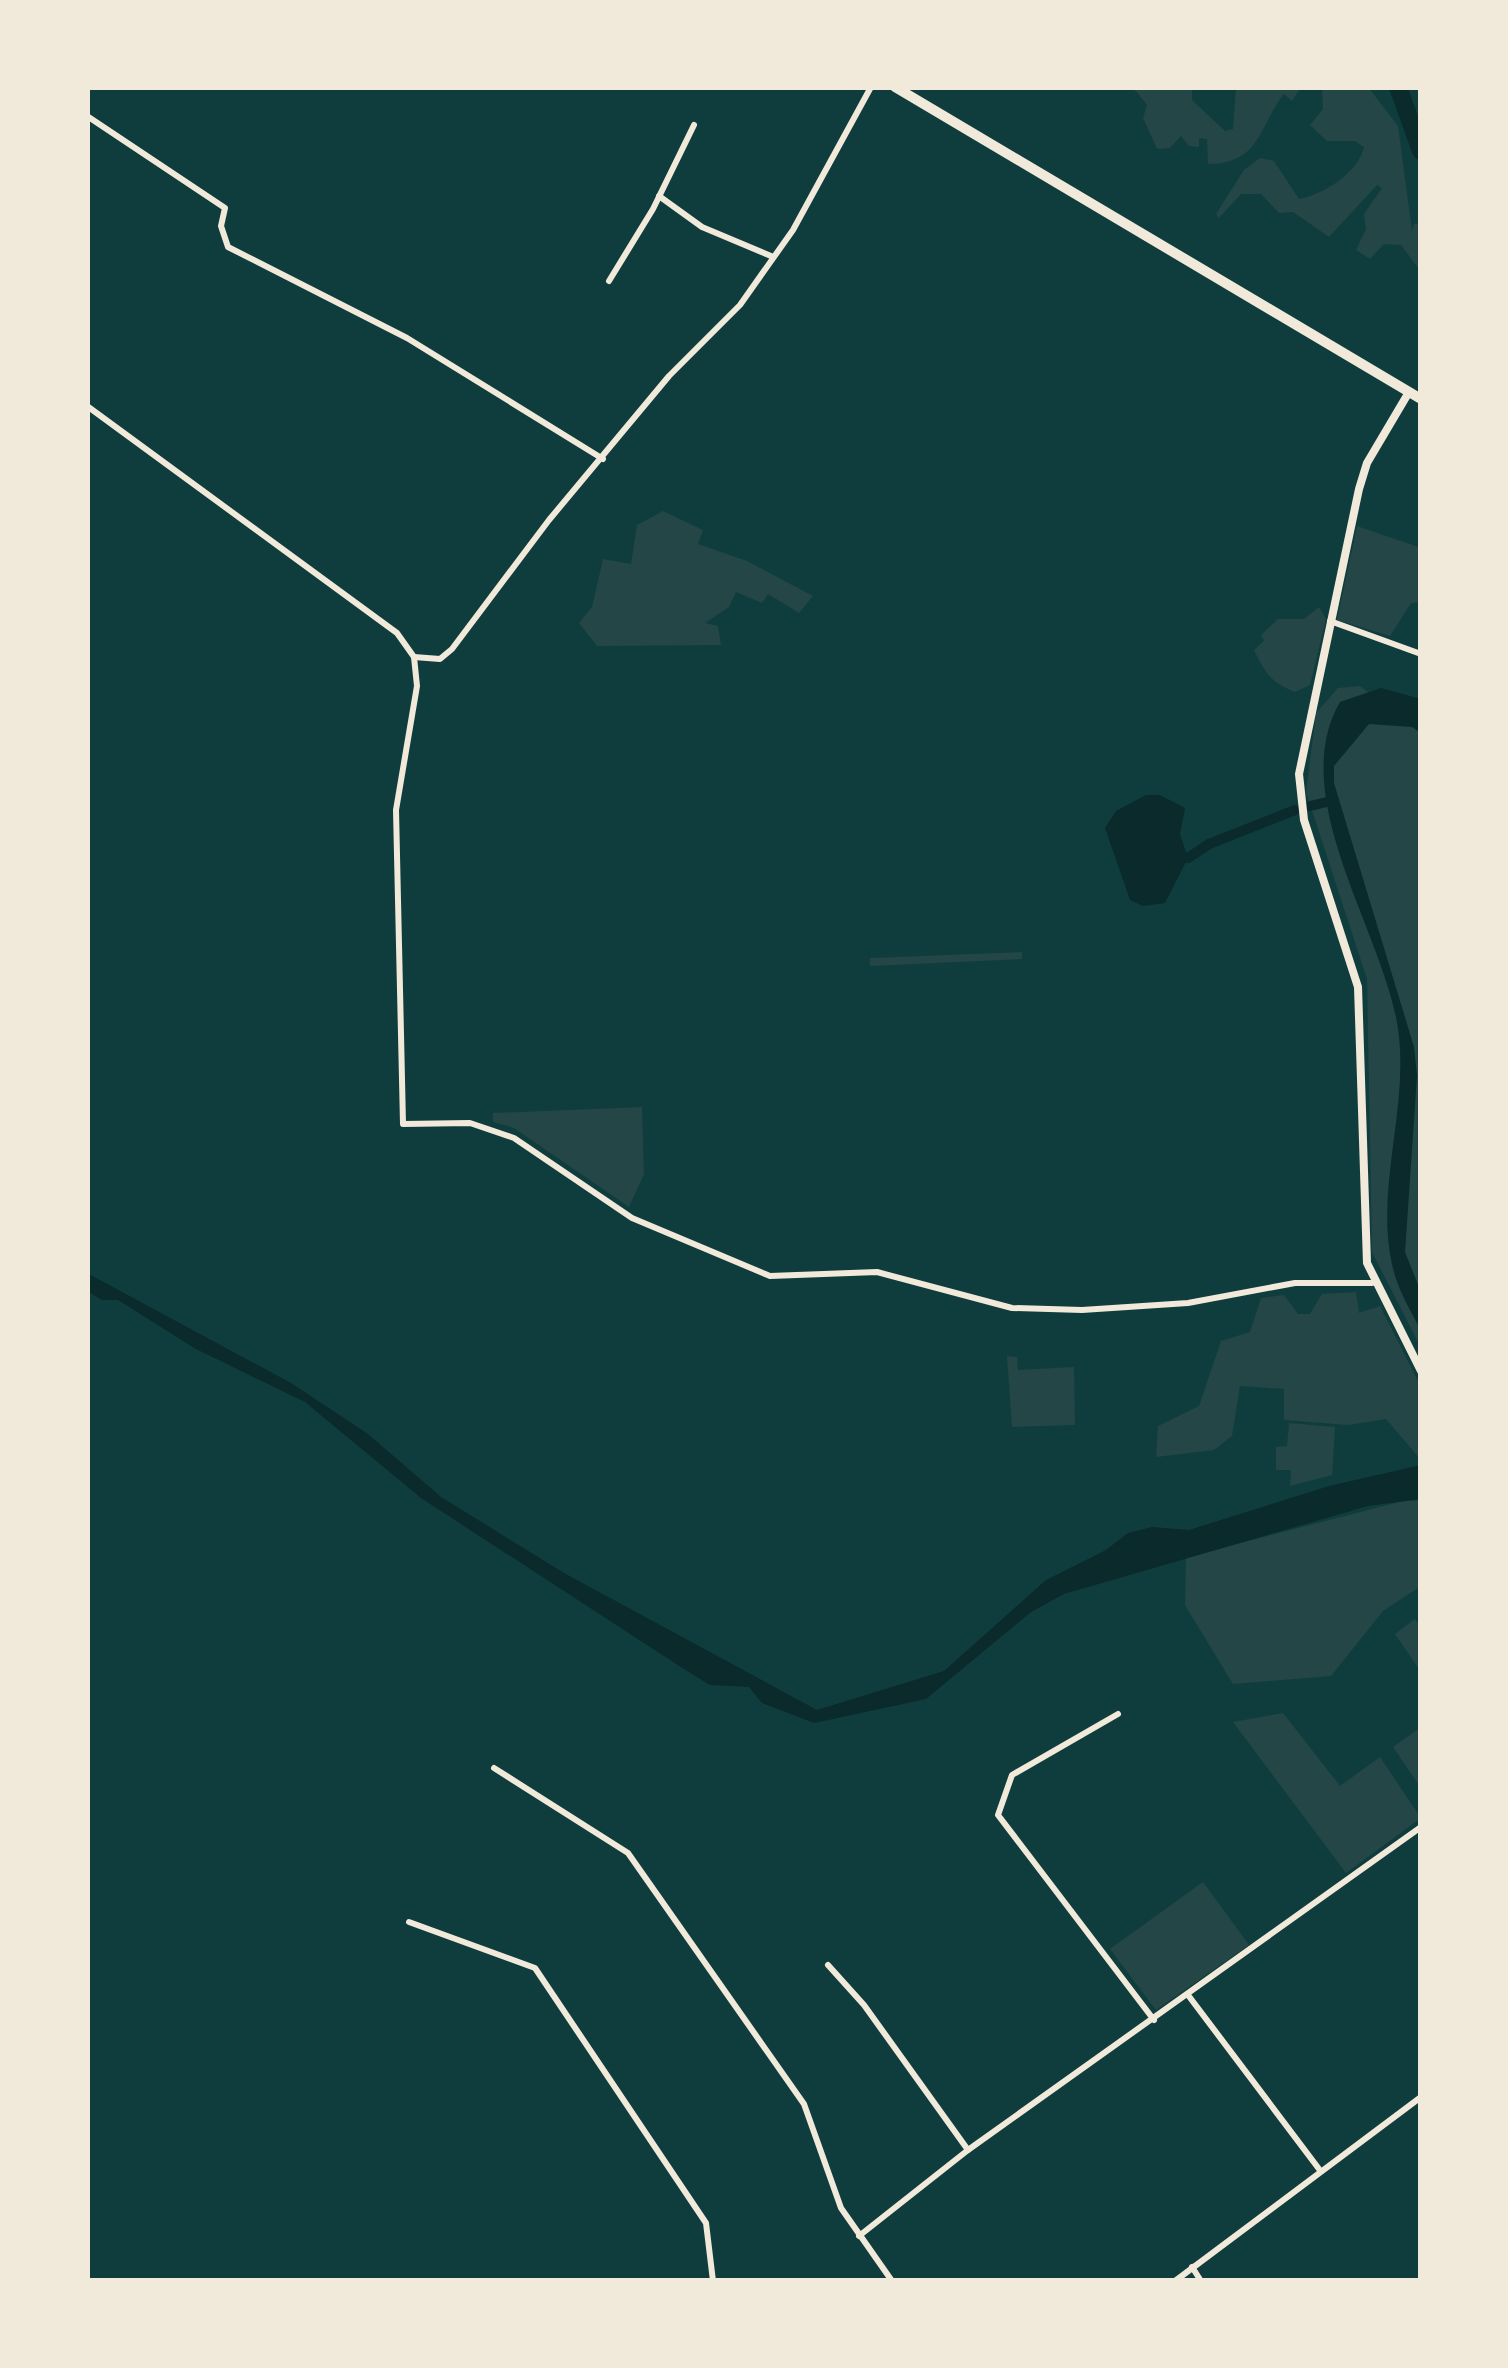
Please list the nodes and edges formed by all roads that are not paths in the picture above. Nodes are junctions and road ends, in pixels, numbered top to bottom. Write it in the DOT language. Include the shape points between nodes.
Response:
graph roads {
  1 [pos="872,87"];
  2 [pos="895,87"];
  3 [pos="87,116"];
  4 [pos="694,125"];
  5 [pos="659,196"];
  6 [pos="772,256"];
  7 [pos="608,280"];
  8 [pos="1415,396"];
  9 [pos="87,406"];
  10 [pos="604,459"];
  11 [pos="1330,621"];
  12 [pos="1421,654"];
  13 [pos="415,657"];
  14 [pos="1372,1282"];
  15 [pos="1421,1371"];
  16 [pos="1118,1714"];
  17 [pos="494,1768"];
  18 [pos="1421,1827"];
  19 [pos="409,1922"];
  20 [pos="828,1965"];
  21 [pos="1188,1995"];
  22 [pos="1154,2020"];
  23 [pos="1421,2097"];
  24 [pos="968,2150"];
  25 [pos="1319,2169"];
  26 [pos="860,2236"];
  27 [pos="1192,2267"];
  28 [pos="713,2281"];
  29 [pos="892,2281"];
  30 [pos="1175,2281"];
  31 [pos="1201,2281"];
  1 -- 6 [label="street"];
  2 -- 8 [label="highway"];
  3 -- 10 [label="street" via="225,208 228,247 407,338"];
  4 -- 5 [label="street"];
  5 -- 6 [label="street" via="702,227"];
  5 -- 7 [label="street"];
  6 -- 10 [label="street"];
  8 -- 11 [label="street" via="1367,463"];
  9 -- 13 [label="street" via="398,633"];
  10 -- 13 [label="street" via="452,650 440,659"];
  11 -- 12 [label="street"];
  11 -- 14 [label="street" via="1299,774 1304,820 1358,987 1363,1229"];
  13 -- 14 [label="street" via="396,810 404,1124 470,1123 514,1138 632,1218 770,1276 877,1272 1012,1308 1082,1310 1188,1304 1295,1283"];
  14 -- 15 [label="street"];
  16 -- 22 [label="street" via="1012,1775 998,1815"];
  17 -- 26 [label="street" via="628,1853 804,2104 841,2208"];
  18 -- 21 [label="street"];
  19 -- 28 [label="street" via="535,1968 706,2223"];
  20 -- 24 [label="street"];
  21 -- 22 [label="street"];
  21 -- 25 [label="street"];
  22 -- 24 [label="street"];
  23 -- 25 [label="street"];
  24 -- 26 [label="street"];
  25 -- 27 [label="street"];
  26 -- 29 [label="street"];
  27 -- 30 [label="street"];
  27 -- 31 [label="street"];
}
